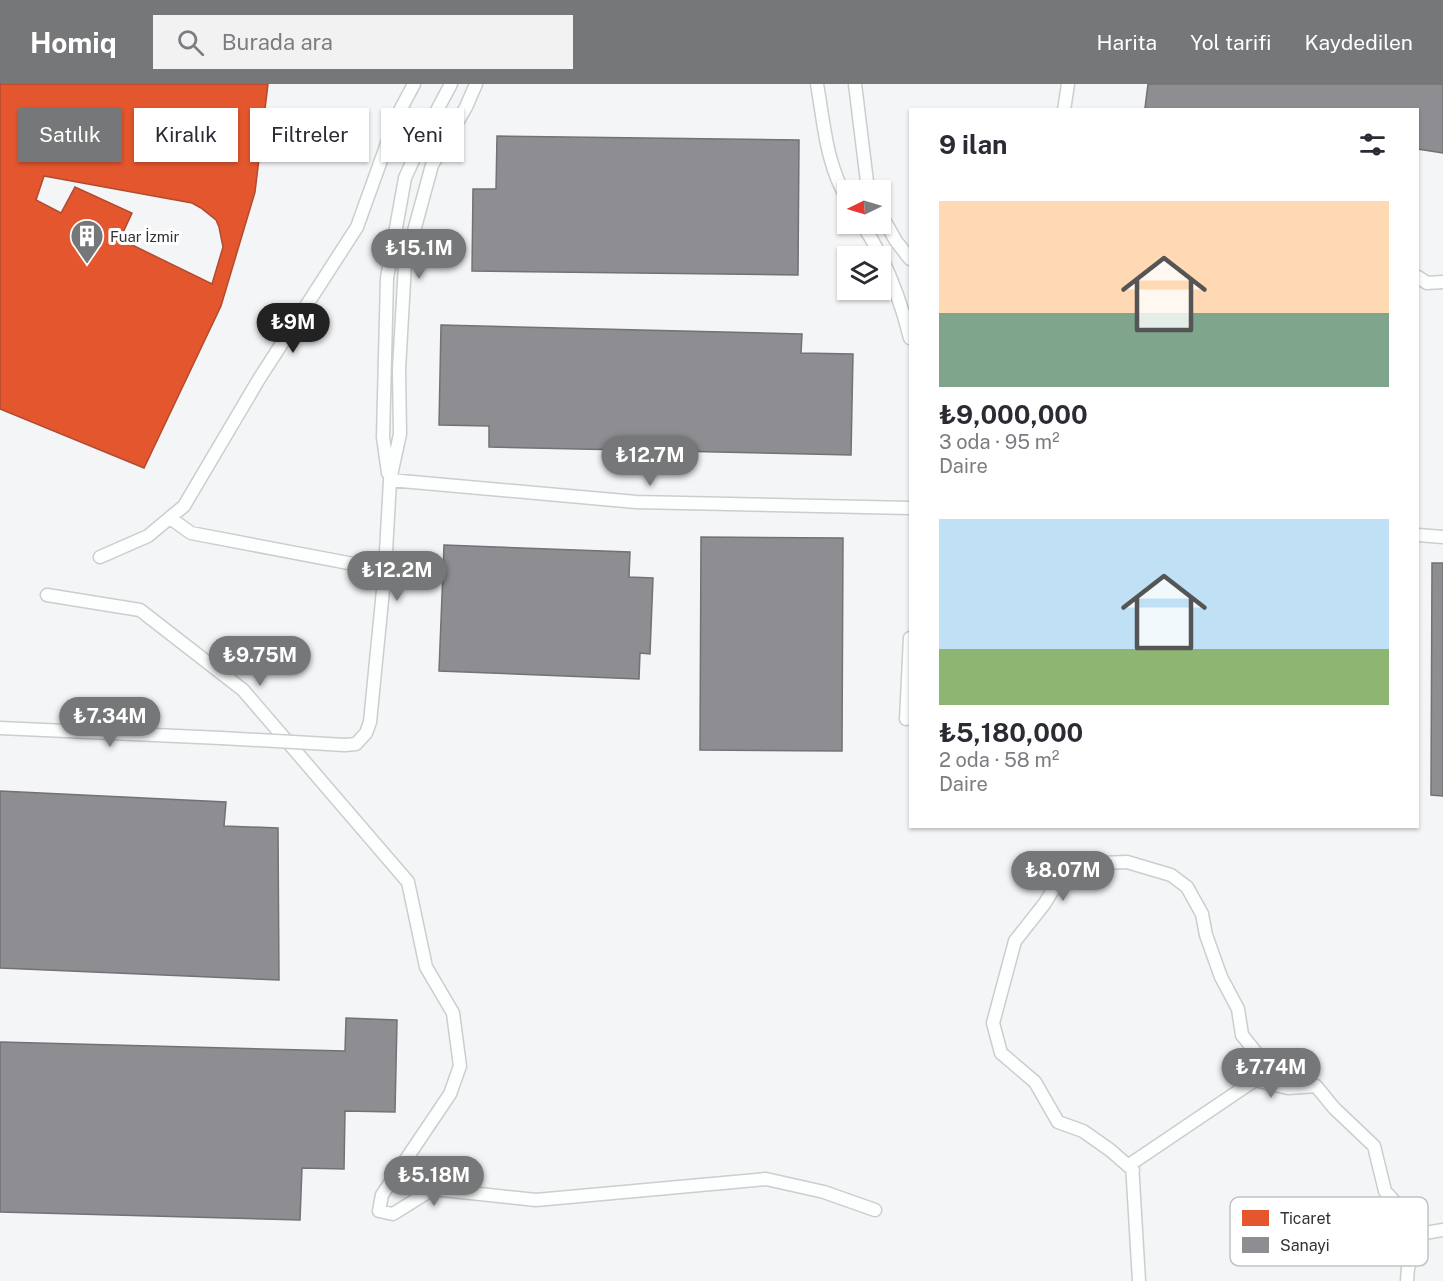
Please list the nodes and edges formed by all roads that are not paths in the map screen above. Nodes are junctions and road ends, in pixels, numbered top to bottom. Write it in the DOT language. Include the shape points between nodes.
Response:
graph roads {
  1 [pos="414,84"];
  2 [pos="450,84"];
  3 [pos="476,84"];
  4 [pos="817,84"];
  5 [pos="855,84"];
  6 [pos="1068,84"];
  7 [pos="1064,108"];
  8 [pos="867,180"];
  9 [pos="837,182"];
  10 [pos="891,232"];
  11 [pos="869,234"];
  12 [pos="909,258"];
  13 [pos="1419,279"];
  14 [pos="1443,282"];
  15 [pos="909,335"];
  16 [pos="390,480"];
  17 [pos="909,508"];
  18 [pos="170,518"];
  19 [pos="1419,535"];
  20 [pos="1443,537"];
  21 [pos="100,557"];
  22 [pos="384,570"];
  23 [pos="47,595"];
  24 [pos="909,658"];
  25 [pos="906,719"];
  26 [pos="0,728"];
  27 [pos="1266,1083"];
  28 [pos="1133,1170"];
  29 [pos="1391,1197"];
  30 [pos="875,1210"];
  31 [pos="1443,1230"];
  32 [pos="1428,1233"];
  33 [pos="1409,1266"];
  34 [pos="1139,1281"];
  35 [pos="1407,1281"];
  1 -- 18 [label="street" via="397,116 357,227 183,506"];
  2 -- 16 [label="street" via="405,178 387,278 383,436"];
  3 -- 16 [label="street" via="432,165 405,264 400,434"];
  4 -- 9 [label="street"];
  5 -- 8 [label="street"];
  6 -- 7 [label="street"];
  10 -- 12 [label="street"];
  11 -- 15 [label="street" via="892,280"];
  13 -- 14 [label="street" via="1427,283"];
  16 -- 17 [label="street" via="636,502"];
  16 -- 22 [label="street"];
  18 -- 21 [label="street" via="148,536"];
  18 -- 22 [label="street" via="191,533"];
  19 -- 20 [label="street"];
  22 -- 26 [label="street, bridge" via="370,722 356,744"];
  23 -- 30 [label="street" via="140,610 243,690 408,882 426,967 453,1013 460,1066 450,1094 382,1195 379,1211 393,1214 433,1189 536,1200 766,1179 824,1192"];
  24 -- 25 [label="street"];
  27 -- 28 [label="street" via="1255,1080 1132,1163"];
  27 -- 28 [label="street" via="1266,1065 1242,1035 1238,1009 1221,977 1202,914 1186,887 1172,875 1127,862 1074,864 1015,941 993,1023 1001,1053 1035,1082 1058,1122 1083,1131"];
  27 -- 29 [label="street" via="1288,1088 1316,1086 1374,1146"];
  28 -- 34 [label="street"];
  31 -- 32 [label="street"];
  33 -- 35 [label="street"];
}
